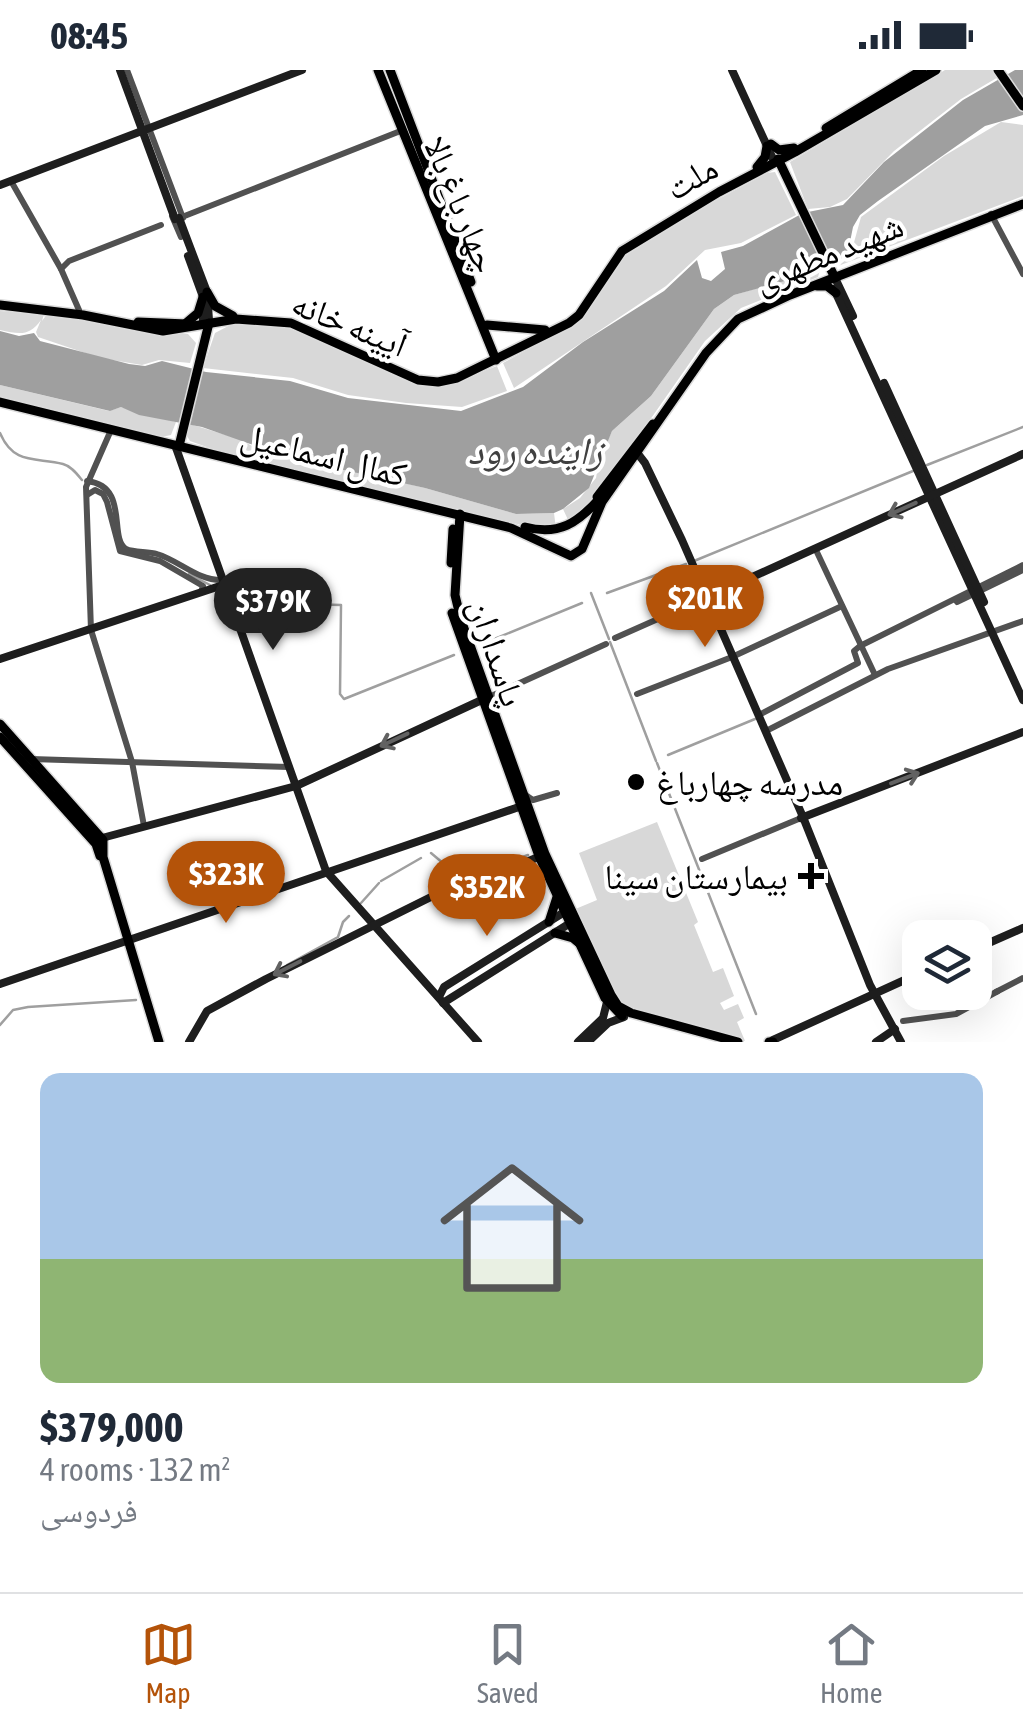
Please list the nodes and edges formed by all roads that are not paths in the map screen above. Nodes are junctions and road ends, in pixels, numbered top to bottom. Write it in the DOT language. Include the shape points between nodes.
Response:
graph roads {
  1 [pos="122,70"];
  2 [pos="302,70"];
  3 [pos="378,70"];
  4 [pos="390,70"];
  5 [pos="734,70"];
  6 [pos="936,70"];
  7 [pos="1002,70"];
  8 [pos="916,71"];
  9 [pos="1023,96"];
  10 [pos="1023,106"];
  11 [pos="399,109"];
  12 [pos="145,130"];
  13 [pos="402,130"];
  14 [pos="769,145"];
  15 [pos="414,148"];
  16 [pos="795,150"];
  17 [pos="776,160"];
  18 [pos="758,169"];
  19 [pos="783,179"];
  20 [pos="11,181"];
  21 [pos="0,185"];
  22 [pos="791,190"];
  23 [pos="1023,202"];
  24 [pos="991,215"];
  25 [pos="177,216"];
  26 [pos="162,225"];
  27 [pos="182,235"];
  28 [pos="52,254"];
  29 [pos="458,258"];
  30 [pos="69,260"];
  31 [pos="61,269"];
  32 [pos="1023,274"];
  33 [pos="831,276"];
  34 [pos="838,292"];
  35 [pos="205,294"];
  36 [pos="73,298"];
  37 [pos="0,303"];
  38 [pos="65,308"];
  39 [pos="79,310"];
  40 [pos="231,318"];
  41 [pos="206,323"];
  42 [pos="487,325"];
  43 [pos="155,327"];
  44 [pos="185,327"];
  45 [pos="545,330"];
  46 [pos="202,344"];
  47 [pos="495,355"];
  48 [pos="0,402"];
  49 [pos="75,420"];
  50 [pos="653,424"];
  51 [pos="181,428"];
  52 [pos="111,430"];
  53 [pos="161,440"];
  54 [pos="179,447"];
  55 [pos="636,451"];
  56 [pos="218,452"];
  57 [pos="1023,454"];
  58 [pos="643,464"];
  59 [pos="626,469"];
  60 [pos="86,481"];
  61 [pos="325,481"];
  62 [pos="93,492"];
  63 [pos="932,496"];
  64 [pos="592,507"];
  65 [pos="453,512"];
  66 [pos="471,518"];
  67 [pos="572,526"];
  68 [pos="456,530"];
  69 [pos="560,530"];
  70 [pos="584,540"];
  71 [pos="556,548"];
  72 [pos="815,548"];
  73 [pos="1023,567"];
  74 [pos="224,583"];
  75 [pos="974,591"];
  76 [pos="201,593"];
  77 [pos="704,595"];
  78 [pos="842,606"];
  79 [pos="1023,620"];
  80 [pos="92,630"];
  81 [pos="995,631"];
  82 [pos="615,638"];
  83 [pos="606,644"];
  84 [pos="861,648"];
  85 [pos="731,657"];
  86 [pos="0,659"];
  87 [pos="875,675"];
  88 [pos="1023,688"];
  89 [pos="637,694"];
  90 [pos="1023,700"];
  91 [pos="487,703"];
  92 [pos="759,715"];
  93 [pos="0,724"];
  94 [pos="766,731"];
  95 [pos="1023,732"];
  96 [pos="0,737"];
  97 [pos="14,746"];
  98 [pos="31,759"];
  99 [pos="132,762"];
  100 [pos="291,767"];
  101 [pos="48,784"];
  102 [pos="298,785"];
  103 [pos="557,793"];
  104 [pos="539,799"];
  105 [pos="522,803"];
  106 [pos="802,822"];
  107 [pos="144,826"];
  108 [pos="101,844"];
  109 [pos="323,856"];
  110 [pos="537,859"];
  111 [pos="702,859"];
  112 [pos="341,866"];
  113 [pos="328,871"];
  114 [pos="310,876"];
  115 [pos="337,884"];
  116 [pos="556,895"];
  117 [pos="429,899"];
  118 [pos="568,910"];
  119 [pos="573,921"];
  120 [pos="550,922"];
  121 [pos="376,925"];
  122 [pos="1023,928"];
  123 [pos="555,933"];
  124 [pos="125,941"];
  125 [pos="992,942"];
  126 [pos="580,944"];
  127 [pos="1023,978"];
  128 [pos="902,979"];
  129 [pos="0,984"];
  130 [pos="870,991"];
  131 [pos="445,999"];
  132 [pos="607,1002"];
  133 [pos="624,1017"];
  134 [pos="657,1024"];
  135 [pos="894,1035"];
  136 [pos="732,1041"];
  137 [pos="772,1041"];
  138 [pos="159,1042"];
  139 [pos="188,1042"];
  140 [pos="478,1042"];
  141 [pos="578,1042"];
  142 [pos="588,1042"];
  143 [pos="716,1042"];
  144 [pos="877,1042"];
  1 -- 12 [label="street"];
  1 -- 25 [label="main road, bridge"];
  2 -- 12 [label="main road"];
  3 -- 11 [label="main road, چهار باغ بالا"];
  4 -- 11 [label="main road, چهار باغ بالا"];
  5 -- 14 [label="main road"];
  6 -- 16 [label="main road, ملت"];
  7 -- 9 [label="main road"];
  7 -- 10 [label="main road"];
  8 -- 16 [label="main road, ملت"];
  11 -- 13 [label="main road, چهار باغ بالا"];
  11 -- 15 [label="main road, چهار باغ بالا"];
  12 -- 20 [label="main road"];
  12 -- 25 [label="street"];
  12 -- 25 [label="street"];
  13 -- 15 [label="main road, چهار باغ بالا"];
  13 -- 25 [label="street"];
  14 -- 16 [label="main road"];
  14 -- 17 [label="main road"];
  14 -- 18 [label="main road"];
  15 -- 29 [label="main road, چهار باغ بالا"];
  16 -- 17 [label="main road, ملت"];
  16 -- 22 [label="main road" via="785,164"];
  17 -- 18 [label="main road, ملت"];
  17 -- 19 [label="main road"];
  17 -- 22 [label="main road"];
  18 -- 19 [label="main road" via="773,169"];
  18 -- 45 [label="main road, ملت" via="620,246 576,312"];
  18 -- 47 [label="main road, ملت" via="622,251 579,315"];
  19 -- 22 [label="main road"];
  20 -- 21 [label="main road"];
  20 -- 28 [label="street"];
  22 -- 33 [label="main road"];
  23 -- 24 [label="main road, شهید مطهری"];
  24 -- 32 [label="street"];
  24 -- 33 [label="main road, شهید مطهری"];
  25 -- 26 [label="street"];
  25 -- 27 [label="main road"];
  26 -- 27 [label="street"];
  26 -- 30 [label="street"];
  27 -- 35 [label="main road"];
  28 -- 30 [label="street"];
  28 -- 31 [label="street"];
  29 -- 42 [label="main road, چهار باغ بالا"];
  29 -- 47 [label="main road, چهار باغ بالا"];
  30 -- 31 [label="street"];
  31 -- 36 [label="street"];
  33 -- 34 [label="main road"];
  33 -- 34 [label="main road" via="827,286"];
  33 -- 34 [label="main road" via="842,280"];
  33 -- 50 [label="main road, شهید مطهری" via="732,320"];
  33 -- 55 [label="main road, شهید مطهری" via="729,327"];
  34 -- 63 [label="main road"];
  35 -- 40 [label="main road"];
  35 -- 41 [label="main road"];
  35 -- 44 [label="main road"];
  36 -- 38 [label="street"];
  36 -- 39 [label="street"];
  37 -- 38 [label="main road, آیینه خانه"];
  37 -- 43 [label="main road, آیینه خانه"];
  38 -- 39 [label="main road, آیینه خانه"];
  39 -- 43 [label="main road, آیینه خانه"];
  40 -- 41 [label="main road, آیینه خانه"];
  40 -- 46 [label="main road"];
  40 -- 47 [label="main road, آیینه خانه" via="309,324 419,377 446,376"];
  41 -- 44 [label="main road, آیینه خانه"];
  41 -- 46 [label="main road"];
  42 -- 45 [label="main road"];
  42 -- 47 [label="main road, چهار باغ بالا"];
  43 -- 44 [label="main road, آیینه خانه"];
  44 -- 46 [label="main road"];
  45 -- 47 [label="main road, ملت"];
  46 -- 51 [label="main road"];
  48 -- 49 [label="main road, کمال اسماعیل"];
  49 -- 52 [label="main road, کمال اسماعیل"];
  49 -- 53 [label="main road, کمال اسماعیل"];
  50 -- 55 [label="main road, شهید مطهری"];
  50 -- 64 [label="main road"];
  51 -- 53 [label="main road"];
  51 -- 54 [label="main road"];
  51 -- 56 [label="main road" via="187,441"];
  52 -- 53 [label="main road, کمال اسماعیل"];
  52 -- 60 [label="street"];
  53 -- 54 [label="main road, کمال اسماعیل"];
  54 -- 56 [label="main road, کمال اسماعیل"];
  54 -- 61 [label="main road, کمال اسماعیل"];
  54 -- 74 [label="main road"];
  55 -- 58 [label="main road"];
  55 -- 59 [label="main road, شهید مطهری"];
  55 -- 64 [label="main road, شهید مطهری"];
  56 -- 61 [label="main road, کمال اسماعیل"];
  57 -- 63 [label="main road"];
  58 -- 59 [label="main road"];
  58 -- 77 [label="main road"];
  59 -- 70 [label="main road, شهید مطهری"];
  60 -- 62 [label="street"];
  60 -- 74 [label="street" via="108,492 126,549 161,555"];
  61 -- 65 [label="main road, کمال اسماعیل"];
  62 -- 76 [label="street" via="108,502 120,550 160,561 203,586"];
  62 -- 80 [label="street"];
  63 -- 72 [label="main road, one-way"];
  63 -- 75 [label="main road"];
  64 -- 67 [label="main road, شهید مطهری"];
  65 -- 66 [label="main road, کمال اسماعیل"];
  65 -- 68 [label="main road, پاسداران"];
  65 -- 69 [label="main road, کمال اسماعیل"];
  66 -- 68 [label="main road"];
  66 -- 71 [label="main road, کمال اسماعیل"];
  67 -- 69 [label="main road"];
  67 -- 70 [label="main road"];
  68 -- 91 [label="main road, پاسداران" via="455,598"];
  69 -- 71 [label="main road"];
  70 -- 71 [label="main road" via="575,555"];
  72 -- 77 [label="main road"];
  72 -- 78 [label="street"];
  73 -- 75 [label="street"];
  74 -- 76 [label="main road"];
  74 -- 100 [label="main road"];
  75 -- 81 [label="main road"];
  75 -- 84 [label="street"];
  76 -- 80 [label="main road"];
  77 -- 82 [label="street"];
  77 -- 85 [label="main road"];
  78 -- 84 [label="street"];
  78 -- 85 [label="street"];
  79 -- 81 [label="street"];
  80 -- 86 [label="main road"];
  80 -- 99 [label="street"];
  81 -- 87 [label="street"];
  81 -- 88 [label="main road"];
  81 -- 90 [label="main road"];
  83 -- 91 [label="street"];
  84 -- 87 [label="street"];
  84 -- 92 [label="street" via="854,650 858,663"];
  85 -- 89 [label="street"];
  85 -- 92 [label="main road"];
  85 -- 106 [label="main road"];
  87 -- 94 [label="street"];
  91 -- 102 [label="main road, one-way"];
  91 -- 105 [label="main road, پاسداران"];
  92 -- 94 [label="main road"];
  93 -- 97 [label="main road"];
  94 -- 106 [label="main road"];
  106 -- 95 [label="main road, one-way"];
  96 -- 97 [label="main road"];
  97 -- 98 [label="main road"];
  97 -- 101 [label="main road"];
  98 -- 99 [label="street"];
  98 -- 101 [label="main road"];
  99 -- 100 [label="street"];
  99 -- 107 [label="street"];
  100 -- 102 [label="main road"];
  101 -- 108 [label="main road"];
  102 -- 107 [label="main road"];
  102 -- 109 [label="main road"];
  102 -- 113 [label="main road"];
  103 -- 104 [label="street"];
  104 -- 105 [label="street"];
  104 -- 105 [label="street"];
  105 -- 110 [label="main road, پاسداران"];
  105 -- 112 [label="main road"];
  106 -- 111 [label="street"];
  106 -- 130 [label="main road"];
  107 -- 108 [label="main road"];
  108 -- 124 [label="main road"];
  109 -- 112 [label="main road"];
  109 -- 113 [label="main road"];
  110 -- 116 [label="main road"];
  110 -- 117 [label="main road"];
  110 -- 118 [label="main road"];
  112 -- 113 [label="main road"];
  113 -- 114 [label="main road"];
  113 -- 115 [label="main road"];
  114 -- 115 [label="main road"];
  114 -- 124 [label="main road"];
  115 -- 121 [label="main road"];
  116 -- 118 [label="main road"];
  116 -- 120 [label="main road"];
  117 -- 121 [label="main road"];
  117 -- 121 [label="main road"];
  118 -- 119 [label="main road"];
  118 -- 120 [label="main road"];
  119 -- 123 [label="main road"];
  119 -- 126 [label="main road"];
  119 -- 134 [label="main road" via="615,1003"];
  120 -- 131 [label="main road" via="444,987"];
  121 -- 131 [label="main road"];
  121 -- 139 [label="main road, one-way" via="207,1011"];
  122 -- 125 [label="main road"];
  123 -- 126 [label="main road"];
  123 -- 131 [label="main road"];
  124 -- 129 [label="main road"];
  124 -- 138 [label="main road"];
  126 -- 132 [label="main road"];
  127 -- 135 [label="street" via="940,1018 903,1021"];
  128 -- 130 [label="main road"];
  130 -- 135 [label="main road"];
  130 -- 137 [label="main road"];
  131 -- 140 [label="main road"];
  132 -- 133 [label="main road"];
  132 -- 141 [label="main road" via="604,1018"];
  133 -- 134 [label="main road"];
  133 -- 142 [label="main road"];
  134 -- 136 [label="main road"];
  134 -- 143 [label="main road"];
  135 -- 144 [label="main road"];
}
